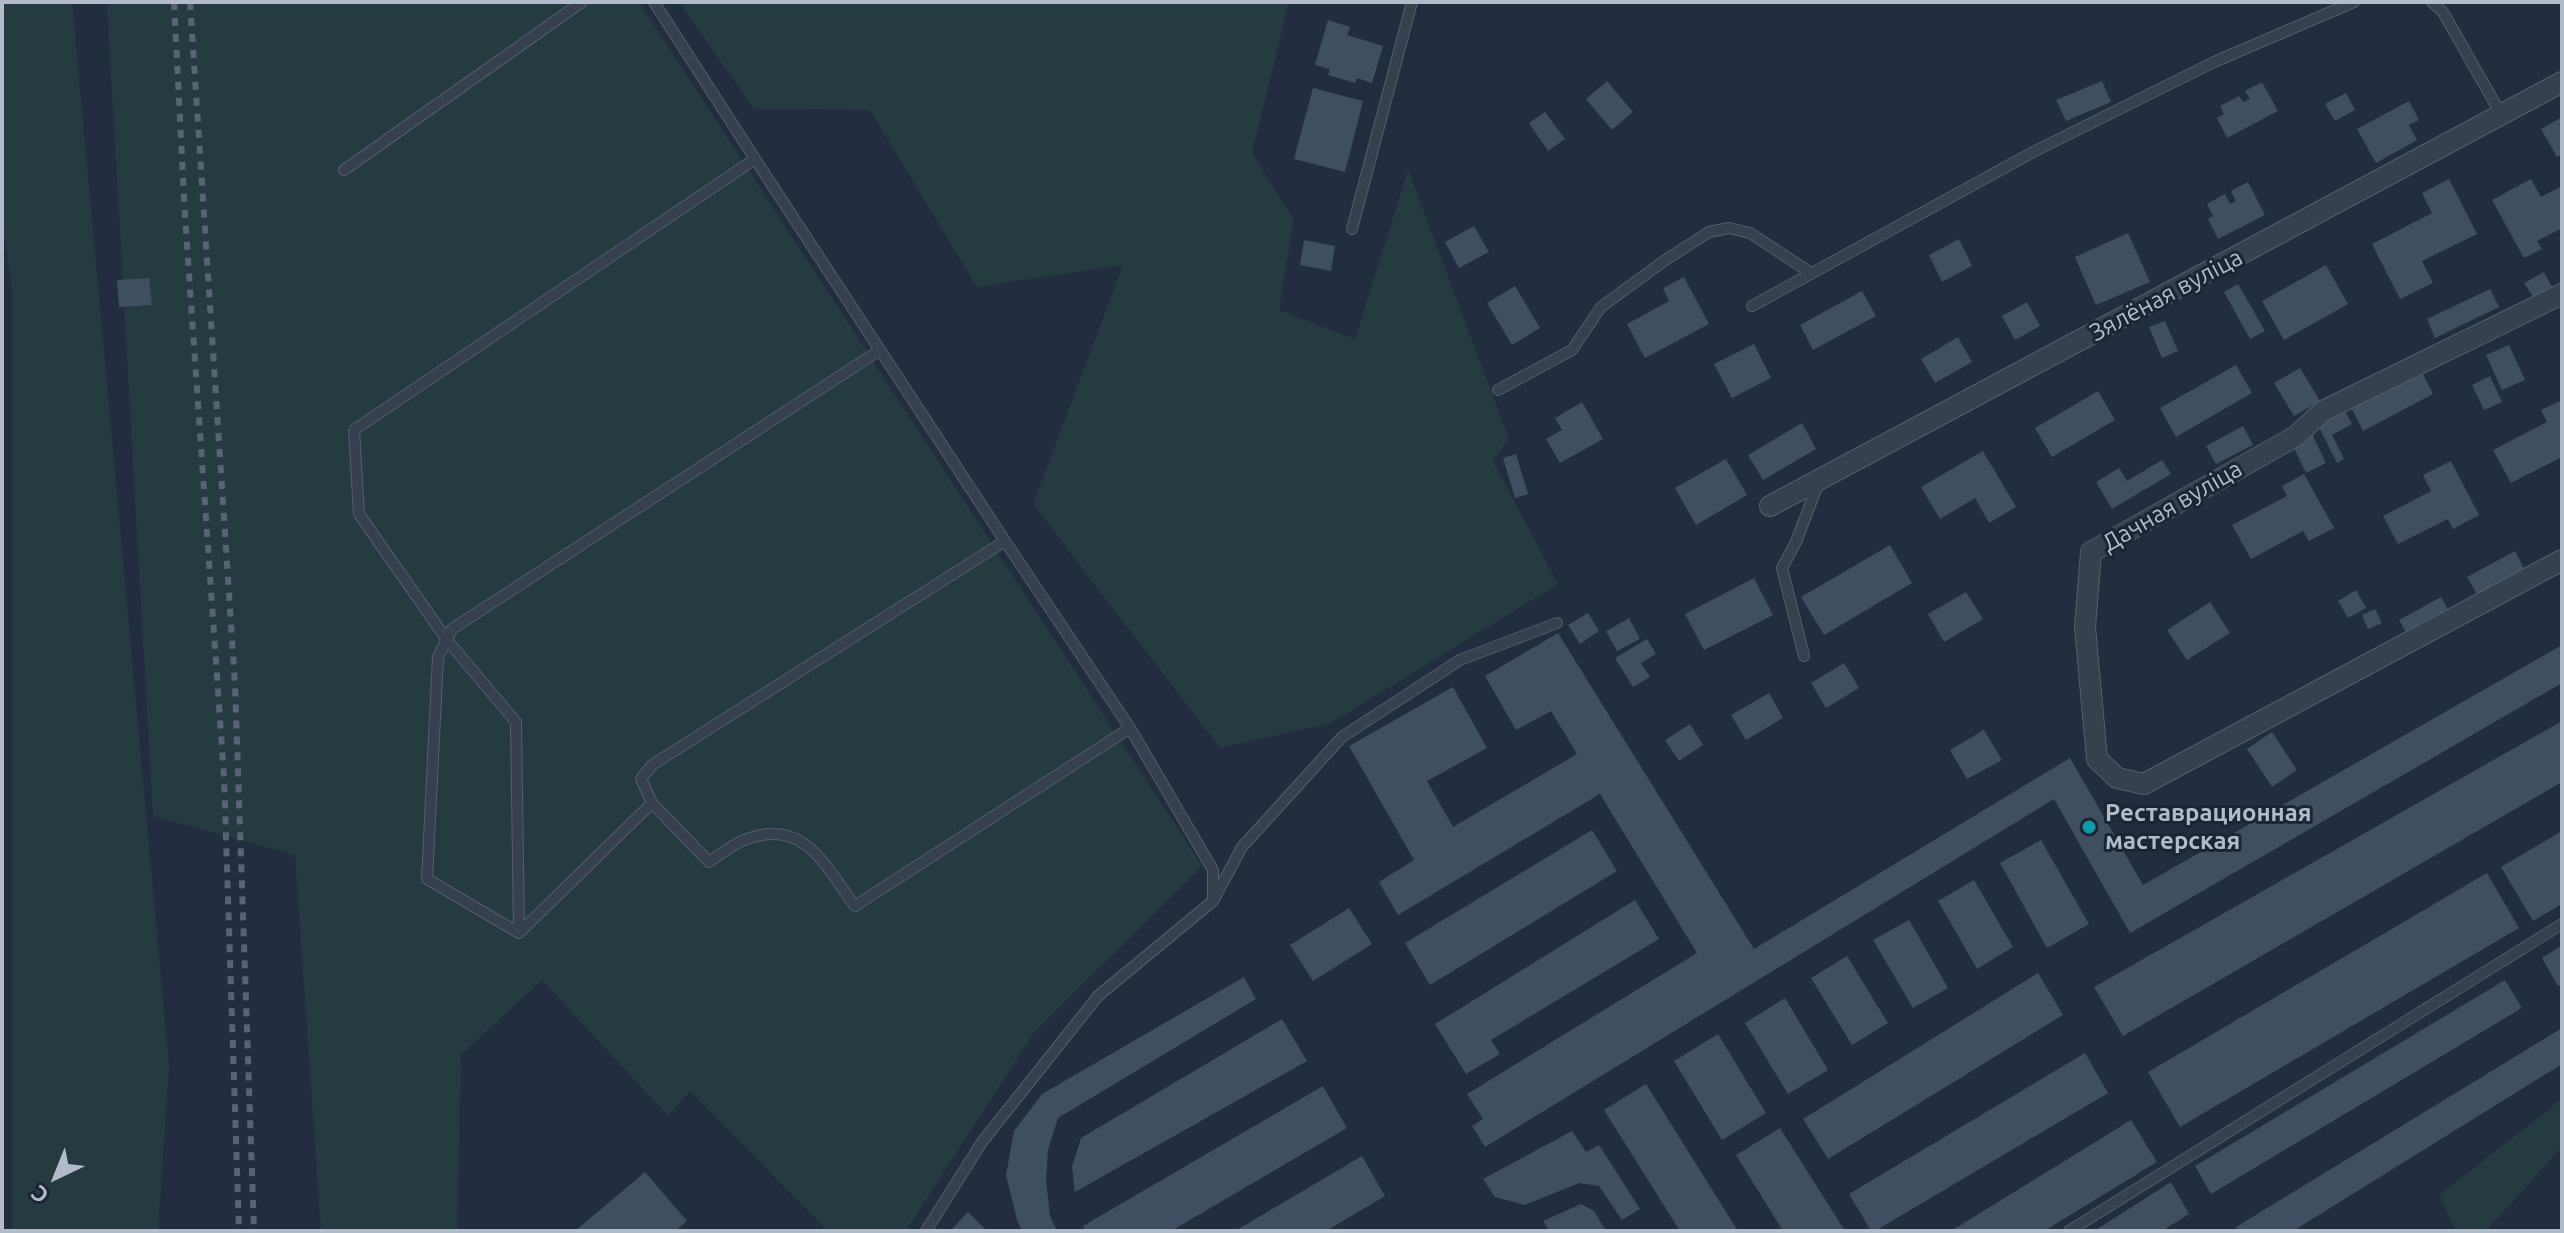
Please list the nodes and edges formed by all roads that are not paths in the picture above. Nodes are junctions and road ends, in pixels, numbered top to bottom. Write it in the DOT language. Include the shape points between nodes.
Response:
graph roads {
  1 [pos="582,2"];
  2 [pos="654,2"];
  3 [pos="1412,2"];
  4 [pos="2354,2"];
  5 [pos="2432,2"];
  6 [pos="2562,82"];
  7 [pos="2502,116"];
  8 [pos="755,159"];
  9 [pos="344,170"];
  10 [pos="1352,229"];
  11 [pos="1811,273"];
  12 [pos="2562,294"];
  13 [pos="1752,306"];
  14 [pos="880,350"];
  15 [pos="1498,390"];
  16 [pos="1819,480"];
  17 [pos="1770,506"];
  18 [pos="1005,541"];
  19 [pos="2562,560"];
  20 [pos="1557,623"];
  21 [pos="447,640"];
  22 [pos="1804,656"];
  23 [pos="1130,728"];
  24 [pos="652,803"];
  25 [pos="1213,901"];
  26 [pos="2562,924"];
  27 [pos="519,933"];
  28 [pos="926,1231"];
  29 [pos="2069,1231"];
  1 -- 9 [label="lane"];
  2 -- 8 [label="lane"];
  3 -- 10 [label="lane"];
  4 -- 11 [label="lane" via="2214,62 2049,144"];
  5 -- 7 [label="lane" via="2443,12"];
  6 -- 7 [label="street, Зялёная вуліца"];
  7 -- 16 [label="street, Зялёная вуліца"];
  8 -- 14 [label="lane"];
  8 -- 21 [label="lane" via="354,430 359,514"];
  11 -- 13 [label="lane"];
  11 -- 15 [label="lane" via="1750,233 1729,228 1709,232 1601,307 1572,350"];
  12 -- 19 [label="street, Дачная вуліца" via="2323,411 2296,436 2091,552 2085,627 2097,759 2117,778 2144,784"];
  14 -- 18 [label="lane"];
  14 -- 21 [label="lane" via="452,629"];
  16 -- 17 [label="street, Зялёная вуліца"];
  16 -- 22 [label="lane" via="1782,568"];
  18 -- 23 [label="lane"];
  18 -- 24 [label="lane" via="652,765 641,779"];
  20 -- 25 [label="lane" via="1460,660 1342,737 1242,847"];
  21 -- 27 [label="lane" via="516,722"];
  21 -- 27 [label="lane" via="438,657 427,879"];
  23 -- 24 [label="lane" via="855,906 800,838 778,833 746,839 709,862"];
  23 -- 25 [label="lane" via="1213,870"];
  24 -- 27 [label="lane"];
  25 -- 28 [label="lane" via="1098,996 982,1142"];
  26 -- 29 [label="lane"];
}
